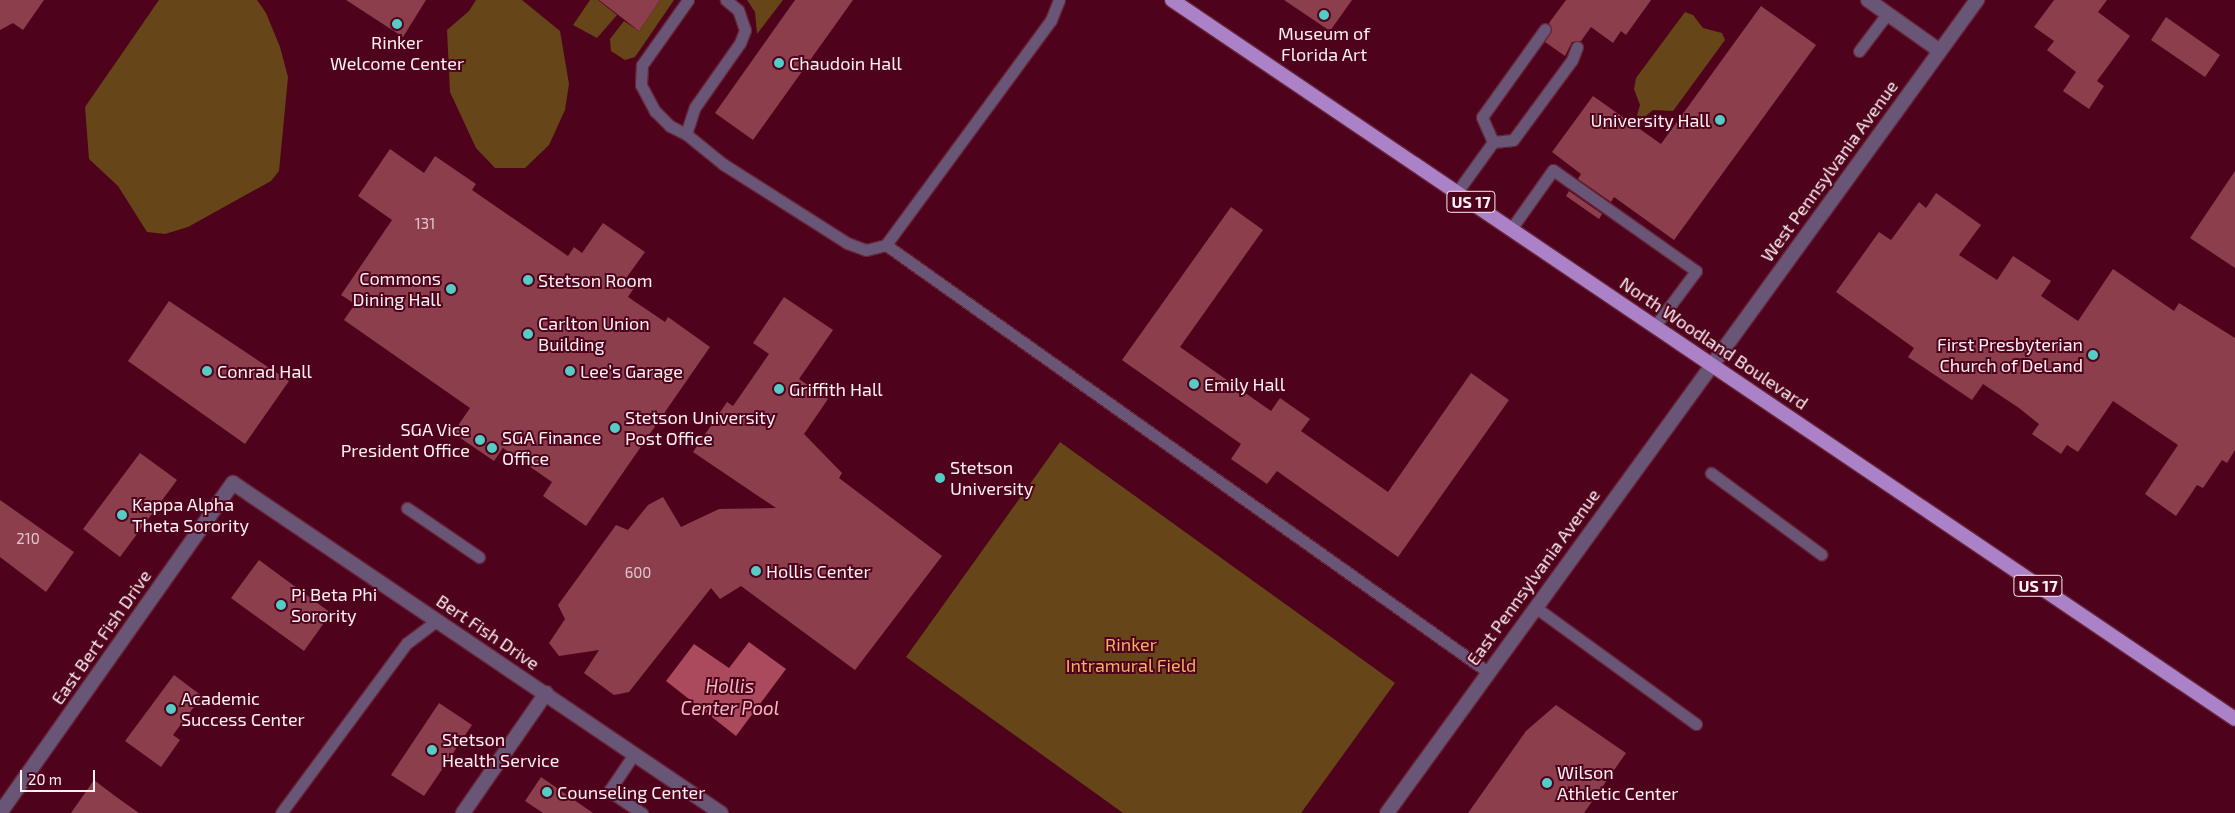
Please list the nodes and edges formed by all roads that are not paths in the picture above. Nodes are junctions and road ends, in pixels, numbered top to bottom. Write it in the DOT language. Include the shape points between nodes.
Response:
graph roads {
  1 [pos="688,0"];
  2 [pos="726,0"];
  3 [pos="1059,0"];
  4 [pos="1172,0"];
  5 [pos="1868,0"];
  6 [pos="1977,0"];
  7 [pos="1887,14"];
  8 [pos="1545,29"];
  9 [pos="1577,46"];
  10 [pos="1859,50"];
  11 [pos="1940,51"];
  12 [pos="686,134"];
  13 [pos="1493,142"];
  14 [pos="1457,192"];
  15 [pos="1511,229"];
  16 [pos="886,246"];
  17 [pos="1655,326"];
  18 [pos="1712,364"];
  19 [pos="1711,473"];
  20 [pos="233,483"];
  21 [pos="407,508"];
  22 [pos="1821,554"];
  23 [pos="479,557"];
  24 [pos="1535,607"];
  25 [pos="437,620"];
  26 [pos="1488,672"];
  27 [pos="546,694"];
  28 [pos="2235,719"];
  29 [pos="1696,724"];
  30 [pos="634,754"];
  31 [pos="0,813"];
  32 [pos="282,813"];
  33 [pos="463,813"];
  34 [pos="642,813"];
  35 [pos="720,813"];
  36 [pos="1387,813"];
  1 -- 12 [label="lane" via="642,65 640,76 655,111 670,126"];
  2 -- 12 [label="lane" via="738,10 745,30 740,43 695,107"];
  3 -- 16 [label="lane" via="1051,20"];
  4 -- 14 [label="main road, North Woodland Boulevard / US 17"];
  5 -- 7 [label="street"];
  6 -- 11 [label="street, West Pennsylvania Avenue"];
  7 -- 10 [label="lane"];
  7 -- 11 [label="street"];
  8 -- 13 [label="lane" via="1482,116"];
  9 -- 13 [label="lane" via="1572,60 1513,140"];
  11 -- 18 [label="street, West Pennsylvania Avenue"];
  12 -- 16 [label="lane" via="723,164 846,243 866,250"];
  13 -- 14 [label="lane"];
  14 -- 15 [label="main road, North Woodland Boulevard / US 17"];
  15 -- 17 [label="main road, North Woodland Boulevard / US 17"];
  15 -- 17 [label="lane" via="1554,170 1696,271"];
  16 -- 26 [label="lane"];
  17 -- 18 [label="main road, North Woodland Boulevard / US 17"];
  18 -- 24 [label="street, East Pennsylvania Avenue"];
  18 -- 28 [label="main road, North Woodland Boulevard / US 17"];
  19 -- 22 [label="lane"];
  20 -- 25 [label="street, Bert Fish Drive"];
  20 -- 31 [label="street, East Bert Fish Drive"];
  21 -- 23 [label="lane"];
  24 -- 26 [label="street, East Pennsylvania Avenue"];
  24 -- 29 [label="lane"];
  25 -- 27 [label="street, Bert Fish Drive"];
  25 -- 32 [label="lane" via="406,643"];
  26 -- 36 [label="street, East Pennsylvania Avenue"];
  27 -- 30 [label="street, Bert Fish Drive"];
  27 -- 33 [label="street"];
  30 -- 34 [label="lane" via="609,791"];
  30 -- 35 [label="street, Bert Fish Drive"];
}
